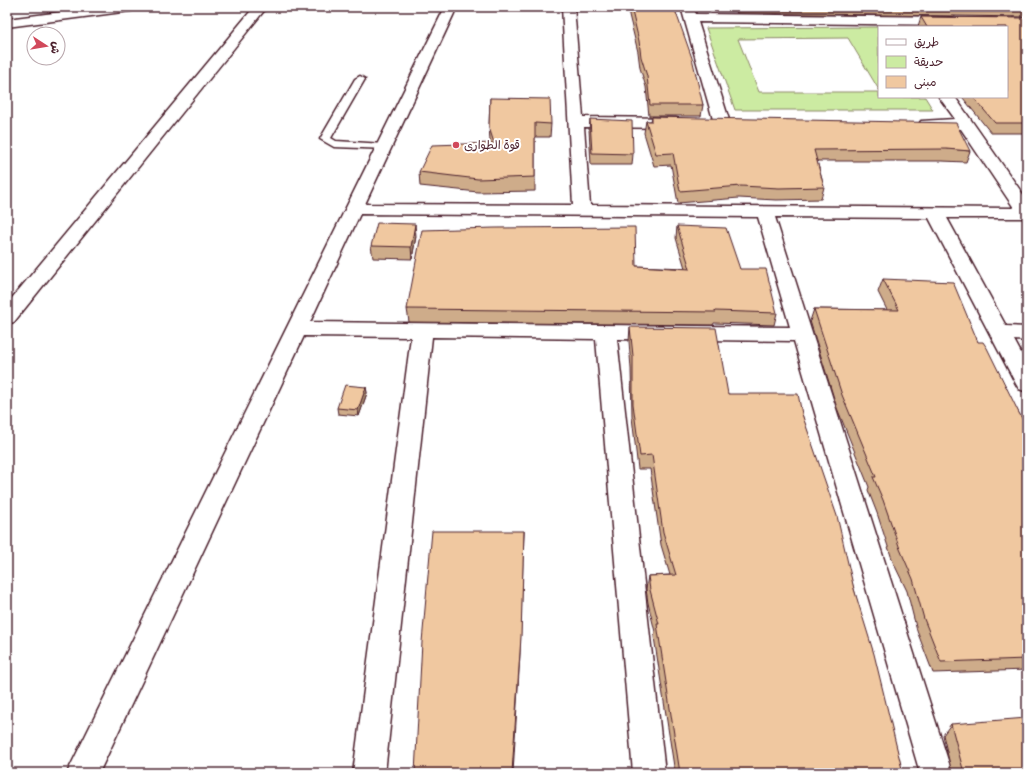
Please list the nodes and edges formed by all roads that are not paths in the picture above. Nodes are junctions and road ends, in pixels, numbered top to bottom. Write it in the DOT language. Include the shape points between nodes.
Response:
graph roads {
  1 [pos="130,7"];
  2 [pos="261,7"];
  3 [pos="451,7"];
  4 [pos="568,7"];
  5 [pos="1012,7"];
  6 [pos="688,13"];
  7 [pos="965,21"];
  8 [pos="1010,21"];
  9 [pos="1026,22"];
  10 [pos="7,23"];
  11 [pos="899,24"];
  12 [pos="360,79"];
  13 [pos="948,98"];
  14 [pos="576,122"];
  15 [pos="707,123"];
  16 [pos="738,123"];
  17 [pos="910,124"];
  18 [pos="965,124"];
  19 [pos="384,148"];
  20 [pos="354,209"];
  21 [pos="582,211"];
  22 [pos="765,212"];
  23 [pos="935,213"];
  24 [pos="1027,213"];
  25 [pos="7,317"];
  26 [pos="296,329"];
  27 [pos="422,331"];
  28 [pos="606,332"];
  29 [pos="803,334"];
  30 [pos="1000,334"];
  31 [pos="1027,334"];
  32 [pos="1027,384"];
  33 [pos="83,773"];
  34 [pos="369,773"];
  35 [pos="649,773"];
  36 [pos="936,773"];
  1 -- 10 [label="street"];
  2 -- 25 [label="street"];
  3 -- 19 [label="street"];
  4 -- 14 [label="street"];
  5 -- 9 [label="street"];
  6 -- 11 [label="street"];
  6 -- 15 [label="street"];
  7 -- 11 [label="street"];
  8 -- 9 [label="street"];
  12 -- 19 [label="lane" via="325,139 334,144"];
  13 -- 18 [label="street"];
  14 -- 15 [label="street"];
  14 -- 21 [label="street"];
  15 -- 16 [label="street"];
  17 -- 18 [label="street"];
  18 -- 24 [label="street"];
  19 -- 20 [label="street"];
  20 -- 21 [label="street"];
  20 -- 26 [label="street"];
  21 -- 22 [label="street"];
  22 -- 23 [label="street"];
  22 -- 29 [label="street"];
  23 -- 24 [label="street"];
  23 -- 30 [label="street"];
  26 -- 27 [label="street"];
  26 -- 33 [label="street"];
  27 -- 28 [label="street"];
  27 -- 34 [label="street"];
  28 -- 29 [label="street"];
  28 -- 35 [label="street"];
  29 -- 36 [label="street"];
  30 -- 31 [label="street"];
  30 -- 32 [label="street"];
}
